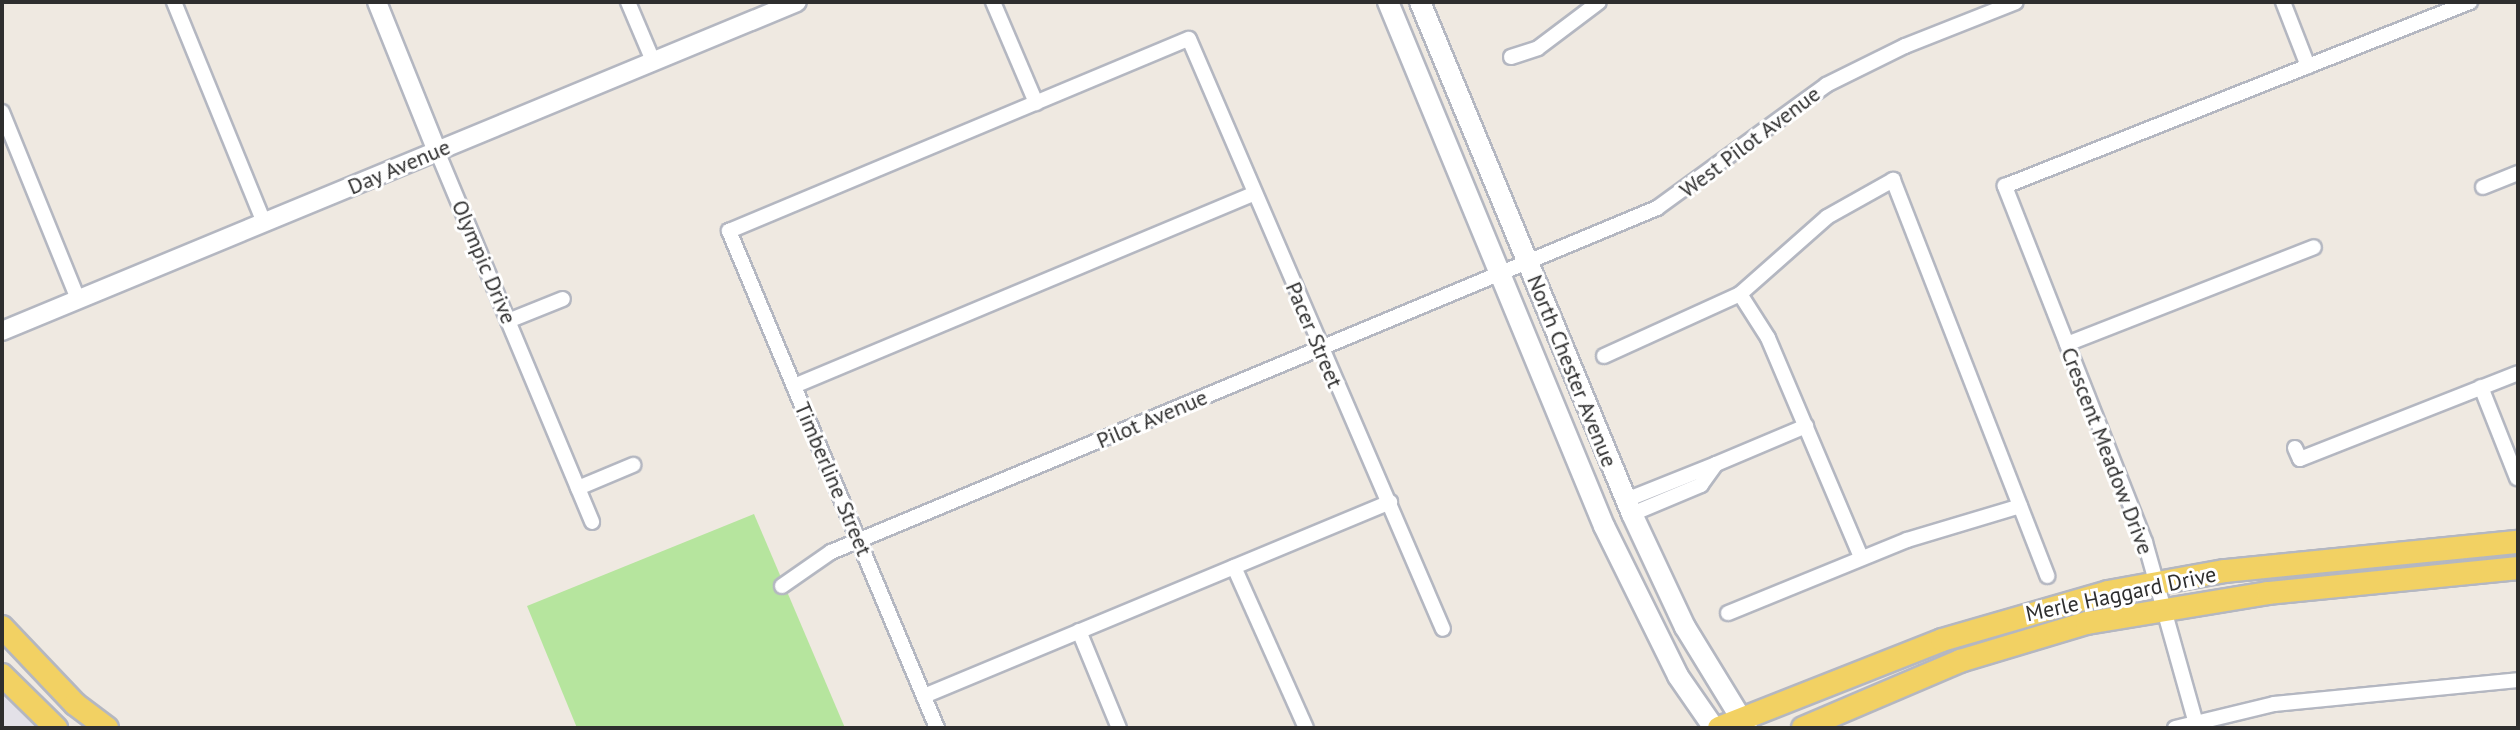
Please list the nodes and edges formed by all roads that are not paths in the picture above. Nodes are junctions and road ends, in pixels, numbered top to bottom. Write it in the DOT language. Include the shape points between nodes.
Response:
graph roads {
  1 [pos="174,2"];
  2 [pos="377,2"];
  3 [pos="628,2"];
  4 [pos="797,2"];
  5 [pos="993,2"];
  6 [pos="1388,2"];
  7 [pos="1420,2"];
  8 [pos="1599,2"];
  9 [pos="2016,2"];
  10 [pos="2283,2"];
  11 [pos="2470,2"];
  12 [pos="1511,57"];
  13 [pos="653,61"];
  14 [pos="2308,66"];
  15 [pos="1036,103"];
  16 [pos="2,112"];
  17 [pos="437,151"];
  18 [pos="2518,173"];
  19 [pos="2483,187"];
  20 [pos="1254,194"];
  21 [pos="264,223"];
  22 [pos="2314,247"];
  23 [pos="1528,265"];
  24 [pos="1501,276"];
  25 [pos="1740,294"];
  26 [pos="78,299"];
  27 [pos="563,299"];
  28 [pos="508,321"];
  29 [pos="2,331"];
  30 [pos="2067,344"];
  31 [pos="1319,349"];
  32 [pos="1604,356"];
  33 [pos="2518,373"];
  34 [pos="794,386"];
  35 [pos="2481,387"];
  36 [pos="1806,426"];
  37 [pos="2295,448"];
  38 [pos="633,465"];
  39 [pos="2517,478"];
  40 [pos="578,488"];
  41 [pos="1390,502"];
  42 [pos="2020,506"];
  43 [pos="1629,507"];
  44 [pos="592,522"];
  45 [pos="859,541"];
  46 [pos="2518,542"];
  47 [pos="1861,557"];
  48 [pos="1234,567"];
  49 [pos="2518,568"];
  50 [pos="2047,576"];
  51 [pos="2154,583"];
  52 [pos="782,586"];
  53 [pos="2160,608"];
  54 [pos="1728,613"];
  55 [pos="2,627"];
  56 [pos="1443,629"];
  57 [pos="1079,631"];
  58 [pos="2,675"];
  59 [pos="2518,680"];
  60 [pos="924,696"];
  61 [pos="2195,720"];
  62 [pos="1744,724"];
  63 [pos="56,728"];
  64 [pos="107,728"];
  65 [pos="937,728"];
  66 [pos="1119,728"];
  67 [pos="1306,728"];
  68 [pos="1716,728"];
  69 [pos="1803,728"];
  70 [pos="2175,728"];
  1 -- 21 [label="street"];
  2 -- 17 [label="street, Olympic Drive"];
  3 -- 13 [label="street"];
  4 -- 13 [label="street, Day Avenue"];
  5 -- 15 [label="street"];
  6 -- 24 [label="main road, North Chester Avenue"];
  7 -- 23 [label="main road, North Chester Avenue"];
  8 -- 12 [label="street" via="1538,48"];
  9 -- 23 [label="street, West Pilot Avenue" via="1865,64 1788,109 1670,201"];
  10 -- 14 [label="street"];
  11 -- 14 [label="street"];
  13 -- 17 [label="street, Day Avenue"];
  14 -- 30 [label="street, Crescent Meadow Drive" via="2005,186"];
  15 -- 20 [label="street, Pacer Street" via="1189,39"];
  15 -- 34 [label="street, Timberline Street" via="729,231"];
  16 -- 26 [label="street"];
  17 -- 21 [label="street, Day Avenue"];
  17 -- 28 [label="street, Olympic Drive"];
  18 -- 19 [label="street"];
  20 -- 31 [label="street, Pacer Street"];
  20 -- 34 [label="street"];
  21 -- 26 [label="street, Day Avenue"];
  22 -- 30 [label="street"];
  23 -- 24 [label="street, Pilot Avenue"];
  23 -- 43 [label="main road, North Chester Avenue"];
  24 -- 31 [label="street, Pilot Avenue"];
  24 -- 68 [label="main road, North Chester Avenue" via="1631,584 1690,697"];
  25 -- 32 [label="street"];
  25 -- 36 [label="street" via="1768,338"];
  25 -- 42 [label="street" via="1827,217 1893,180"];
  26 -- 29 [label="street, Day Avenue"];
  27 -- 28 [label="street"];
  28 -- 40 [label="street, Olympic Drive"];
  30 -- 51 [label="street, Crescent Meadow Drive" via="2145,542"];
  31 -- 41 [label="street, Pacer Street"];
  31 -- 45 [label="street, Pilot Avenue"];
  33 -- 35 [label="street"];
  34 -- 45 [label="street, Timberline Street"];
  35 -- 37 [label="street" via="2300,459"];
  35 -- 39 [label="street"];
  36 -- 43 [label="street" via="1716,464 1701,485"];
  36 -- 47 [label="street"];
  38 -- 40 [label="street"];
  40 -- 44 [label="street, Olympic Drive"];
  41 -- 48 [label="street"];
  41 -- 56 [label="street, Pacer Street"];
  42 -- 47 [label="street"];
  42 -- 50 [label="street"];
  43 -- 62 [label="main road, North Chester Avenue" via="1685,627"];
  45 -- 52 [label="street, Pilot Avenue"];
  45 -- 60 [label="street, Timberline Street"];
  46 -- 51 [label="main road, Merle Haggard Drive" via="2240,569"];
  47 -- 54 [label="street"];
  48 -- 57 [label="street"];
  48 -- 67 [label="street"];
  49 -- 53 [label="main road, Merle Haggard Drive"];
  51 -- 53 [label="street, Crescent Meadow Drive"];
  51 -- 62 [label="main road, Merle Haggard Drive" via="1942,640"];
  53 -- 61 [label="street, Crescent Meadow Drive"];
  53 -- 69 [label="main road, Merle Haggard Drive" via="1992,650"];
  55 -- 64 [label="main road" via="75,704"];
  57 -- 60 [label="street"];
  57 -- 66 [label="street"];
  58 -- 63 [label="main road"];
  59 -- 61 [label="street" via="2274,704"];
  60 -- 65 [label="street, Timberline Street"];
  61 -- 70 [label="street"];
  62 -- 68 [label="main road, Merle Haggard Drive"];
}
